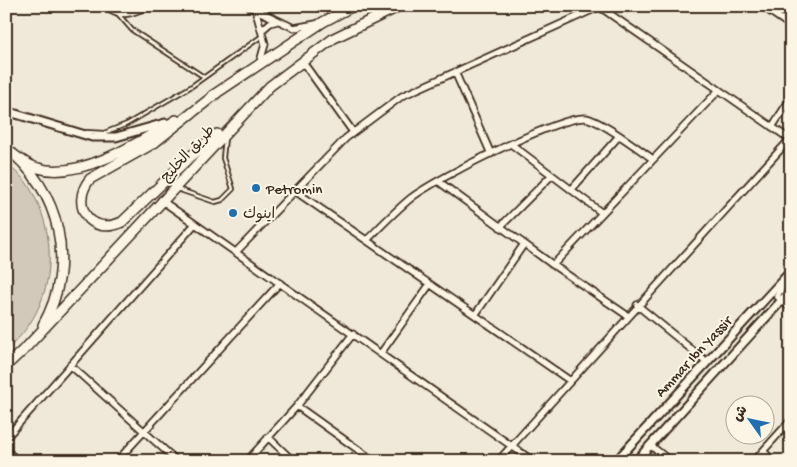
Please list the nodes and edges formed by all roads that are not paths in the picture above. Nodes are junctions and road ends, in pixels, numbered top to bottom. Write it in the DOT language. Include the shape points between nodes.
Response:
graph roads {
  1 [pos="105,6"];
  2 [pos="148,6"];
  3 [pos="248,6"];
  4 [pos="353,6"];
  5 [pos="400,6"];
  6 [pos="762,6"];
  7 [pos="601,7"];
  8 [pos="256,12"];
  9 [pos="119,15"];
  10 [pos="277,21"];
  11 [pos="323,22"];
  12 [pos="791,26"];
  13 [pos="262,33"];
  14 [pos="302,61"];
  15 [pos="259,65"];
  16 [pos="456,72"];
  17 [pos="204,78"];
  18 [pos="719,90"];
  19 [pos="217,93"];
  20 [pos="791,98"];
  21 [pos="6,111"];
  22 [pos="245,111"];
  23 [pos="175,120"];
  24 [pos="772,126"];
  25 [pos="226,131"];
  26 [pos="68,132"];
  27 [pos="353,132"];
  28 [pos="619,136"];
  29 [pos="790,140"];
  30 [pos="511,144"];
  31 [pos="6,148"];
  32 [pos="491,154"];
  33 [pos="14,155"];
  34 [pos="653,159"];
  35 [pos="552,175"];
  36 [pos="438,181"];
  37 [pos="173,188"];
  38 [pos="571,190"];
  39 [pos="295,191"];
  40 [pos="161,200"];
  41 [pos="602,213"];
  42 [pos="195,224"];
  43 [pos="500,227"];
  44 [pos="367,240"];
  45 [pos="524,244"];
  46 [pos="236,252"];
  47 [pos="553,265"];
  48 [pos="791,273"];
  49 [pos="280,283"];
  50 [pos="430,284"];
  51 [pos="791,290"];
  52 [pos="781,301"];
  53 [pos="637,305"];
  54 [pos="791,309"];
  55 [pos="475,315"];
  56 [pos="628,316"];
  57 [pos="353,334"];
  58 [pos="21,353"];
  59 [pos="381,353"];
  60 [pos="707,362"];
  61 [pos="70,365"];
  62 [pos="6,366"];
  63 [pos="569,380"];
  64 [pos="297,406"];
  65 [pos="791,420"];
  66 [pos="144,431"];
  67 [pos="6,438"];
  68 [pos="268,438"];
  69 [pos="650,444"];
  70 [pos="512,445"];
  71 [pos="6,450"];
  72 [pos="763,451"];
  73 [pos="18,461"];
  74 [pos="117,461"];
  75 [pos="177,461"];
  76 [pos="247,461"];
  77 [pos="294,461"];
  78 [pos="374,461"];
  79 [pos="498,461"];
  80 [pos="533,461"];
  81 [pos="616,461"];
  82 [pos="636,461"];
  83 [pos="670,461"];
  84 [pos="754,461"];
  85 [pos="773,461"];
  1 -- 9 [label="street"];
  2 -- 9 [label="street"];
  3 -- 8 [label="street"];
  4 -- 11 [label="main road, طريق الخليج"];
  5 -- 14 [label="main road, طريق الخليج" via="334,38"];
  6 -- 12 [label="street"];
  7 -- 16 [label="street"];
  7 -- 18 [label="street"];
  8 -- 10 [label="street"];
  8 -- 13 [label="street"];
  9 -- 17 [label="lane" via="132,30"];
  10 -- 11 [label="street" via="294,28"];
  10 -- 13 [label="street" via="270,23"];
  11 -- 15 [label="main road, طريق الخليج"];
  13 -- 15 [label="street" via="264,49"];
  13 -- 17 [label="lane"];
  14 -- 22 [label="main road, طريق الخليج"];
  14 -- 27 [label="street"];
  15 -- 19 [label="main road, طريق الخليج"];
  16 -- 27 [label="street" via="402,96"];
  16 -- 32 [label="street"];
  17 -- 26 [label="lane" via="115,130 104,133"];
  18 -- 24 [label="street"];
  18 -- 34 [label="street"];
  19 -- 22 [label="main road" via="154,144 90,179 80,199 88,218 102,226 115,226 122,222 191,156"];
  19 -- 23 [label="main road, طريق الخليج"];
  20 -- 24 [label="street"];
  21 -- 26 [label="street"];
  22 -- 25 [label="main road, طريق الخليج"];
  23 -- 26 [label="street" via="116,137"];
  23 -- 33 [label="main road, طريق الخليج" via="118,152 71,170 36,168"];
  24 -- 29 [label="street"];
  25 -- 37 [label="main road, طريق الخليج"];
  25 -- 37 [label="lane" via="223,158 233,189 215,202"];
  27 -- 39 [label="street"];
  28 -- 30 [label="street" via="587,118 566,120"];
  28 -- 34 [label="street"];
  28 -- 38 [label="street"];
  29 -- 53 [label="street"];
  30 -- 32 [label="street"];
  30 -- 35 [label="street"];
  31 -- 33 [label="main road"];
  32 -- 36 [label="street"];
  33 -- 58 [label="main road" via="39,182 48,199 55,216 61,252 53,304 44,323"];
  34 -- 41 [label="street"];
  35 -- 38 [label="street"];
  35 -- 43 [label="street"];
  36 -- 43 [label="street"];
  36 -- 44 [label="street" via="411,198"];
  37 -- 40 [label="main road, طريق الخليج"];
  38 -- 41 [label="street"];
  39 -- 44 [label="street"];
  39 -- 46 [label="street"];
  40 -- 42 [label="street"];
  40 -- 58 [label="main road, طريق الخليج"];
  41 -- 47 [label="street"];
  42 -- 46 [label="street"];
  42 -- 61 [label="street"];
  43 -- 45 [label="street"];
  44 -- 50 [label="street"];
  45 -- 47 [label="street"];
  45 -- 55 [label="street"];
  46 -- 49 [label="street"];
  47 -- 56 [label="street"];
  48 -- 52 [label="street" via="778,290 777,296"];
  48 -- 60 [label="street, Ammar Ibn Yassir"];
  49 -- 57 [label="street"];
  49 -- 66 [label="street"];
  50 -- 55 [label="street"];
  50 -- 59 [label="street"];
  51 -- 52 [label="street, Ammar Ibn Yassir"];
  52 -- 54 [label="street"];
  52 -- 69 [label="street, Ammar Ibn Yassir"];
  53 -- 56 [label="street"];
  53 -- 60 [label="street"];
  55 -- 63 [label="street"];
  56 -- 63 [label="street"];
  57 -- 59 [label="street"];
  57 -- 64 [label="street"];
  58 -- 62 [label="main road"];
  59 -- 70 [label="street"];
  60 -- 81 [label="street, Ammar Ibn Yassir"];
  61 -- 66 [label="street"];
  61 -- 67 [label="street"];
  63 -- 70 [label="street"];
  64 -- 68 [label="street"];
  64 -- 78 [label="street"];
  65 -- 72 [label="street"];
  66 -- 74 [label="street"];
  66 -- 75 [label="street"];
  68 -- 76 [label="street"];
  68 -- 77 [label="street"];
  69 -- 82 [label="street, Ammar Ibn Yassir"];
  69 -- 83 [label="street"];
  70 -- 79 [label="street"];
  70 -- 80 [label="street"];
  71 -- 73 [label="street"];
  72 -- 84 [label="street"];
  72 -- 85 [label="street"];
}
